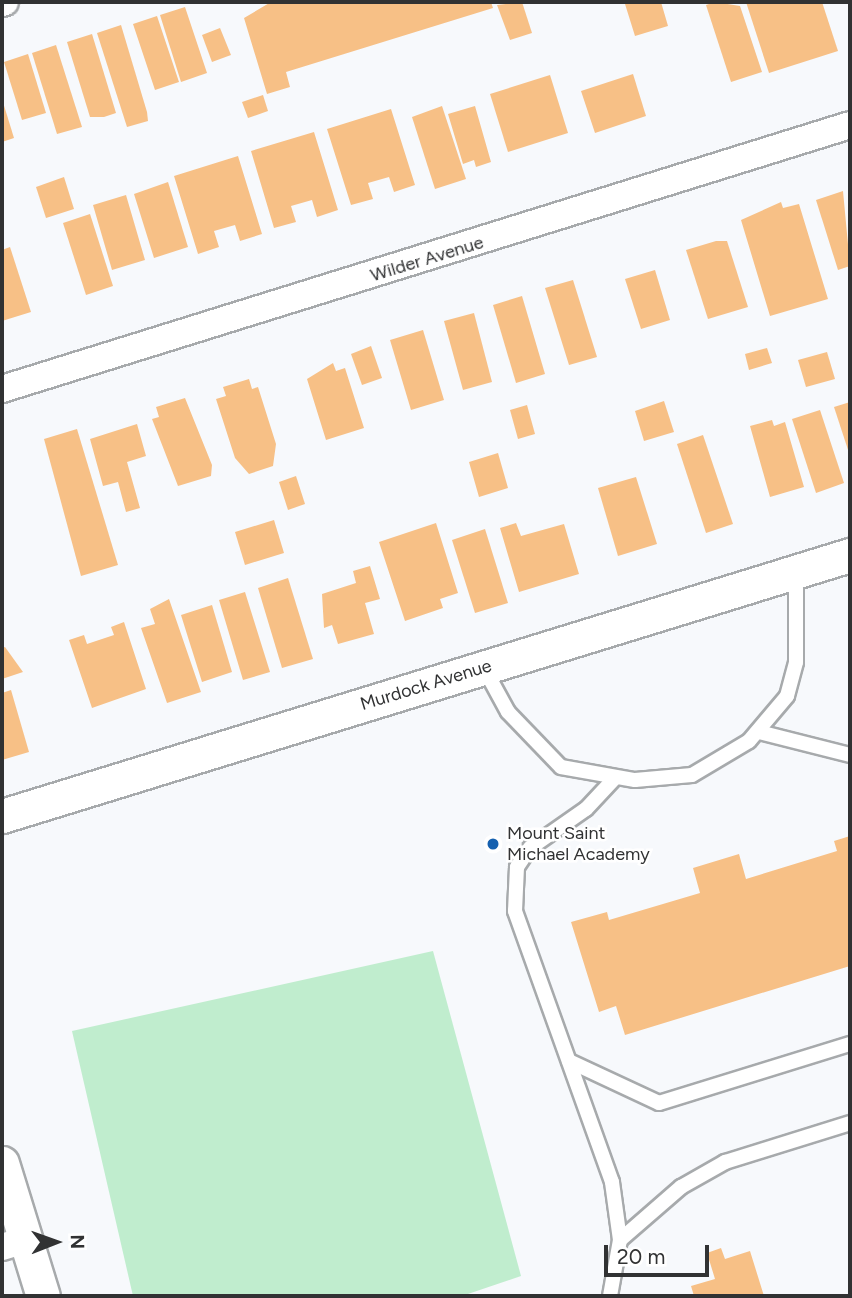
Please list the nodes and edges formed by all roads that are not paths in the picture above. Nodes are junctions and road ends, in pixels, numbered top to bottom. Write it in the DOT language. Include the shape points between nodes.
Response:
graph roads {
  1 [pos="850,125"];
  2 [pos="2,389"];
  3 [pos="850,555"];
  4 [pos="796,572"];
  5 [pos="484,668"];
  6 [pos="759,732"];
  7 [pos="850,755"];
  8 [pos="615,778"];
  9 [pos="2,816"];
  10 [pos="850,1044"];
  11 [pos="569,1061"];
  12 [pos="850,1123"];
  13 [pos="2,1163"];
  14 [pos="620,1240"];
  15 [pos="14,1244"];
  16 [pos="43,1296"];
  17 [pos="610,1296"];
  1 -- 2 [label="street, Wilder Avenue"];
  3 -- 4 [label="street, Murdock Avenue"];
  4 -- 5 [label="street, Murdock Avenue"];
  4 -- 6 [label="lane" via="796,662 787,696"];
  5 -- 8 [label="lane" via="540,751 561,767"];
  5 -- 9 [label="street, Murdock Avenue"];
  6 -- 7 [label="lane"];
  6 -- 8 [label="lane" via="692,775"];
  8 -- 11 [label="lane" via="586,809 530,848 517,867 515,911"];
  10 -- 11 [label="lane" via="659,1104"];
  11 -- 14 [label="lane" via="612,1182"];
  12 -- 14 [label="lane" via="726,1162 681,1187"];
  13 -- 15 [label="street"];
  14 -- 17 [label="lane"];
  15 -- 16 [label="street"];
}
